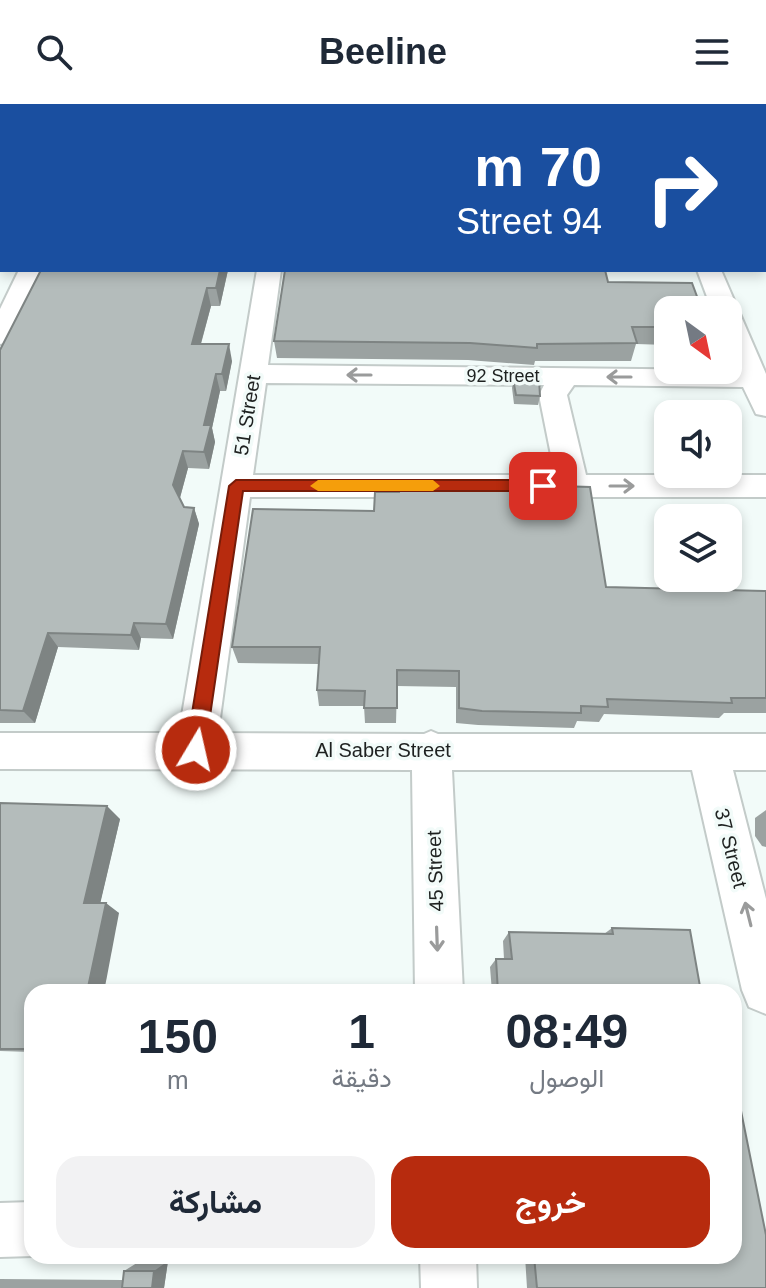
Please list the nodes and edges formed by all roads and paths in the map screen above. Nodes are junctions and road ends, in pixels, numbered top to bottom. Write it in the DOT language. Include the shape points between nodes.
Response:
graph roads {
  1 [pos="30,272"];
  2 [pos="269,272"];
  3 [pos="710,272"];
  4 [pos="719,296"];
  5 [pos="0,336"];
  6 [pos="742,351"];
  7 [pos="253,374"];
  8 [pos="568,376"];
  9 [pos="753,378"];
  10 [pos="766,407"];
  11 [pos="236,486"];
  12 [pos="573,486"];
  13 [pos="766,486"];
  14 [pos="431,749"];
  15 [pos="196,750"];
  16 [pos="0,751"];
  17 [pos="708,752"];
  18 [pos="766,752"];
  19 [pos="439,984"];
  20 [pos="766,990"];
  21 [pos="24,1229"];
  22 [pos="0,1230"];
  23 [pos="448,1264"];
  24 [pos="449,1288"];
  1 -- 5 [label="street"];
  2 -- 7 [label="street, 51 Street"];
  3 -- 4 [label="street"];
  6 -- 9 [label="street"];
  8 -- 7 [label="street, 92 Street, one-way"];
  7 -- 11 [label="street, 51 Street"];
  9 -- 8 [label="street, 92 Street, one-way"];
  8 -- 12 [label="street" via="553,395"];
  9 -- 10 [label="street"];
  11 -- 12 [label="street"];
  11 -- 15 [label="street, 51 Street"];
  12 -- 13 [label="street, one-way"];
  14 -- 15 [label="street, Al Saber Street"];
  14 -- 17 [label="street, Al Saber Street"];
  14 -- 19 [label="street, 45 Street, one-way"];
  15 -- 16 [label="street, Al Saber Street"];
  17 -- 18 [label="street, Al Saber Street"];
  20 -- 17 [label="street, 37 Street, one-way"];
  21 -- 22 [label="street"];
  23 -- 24 [label="street"];
}
